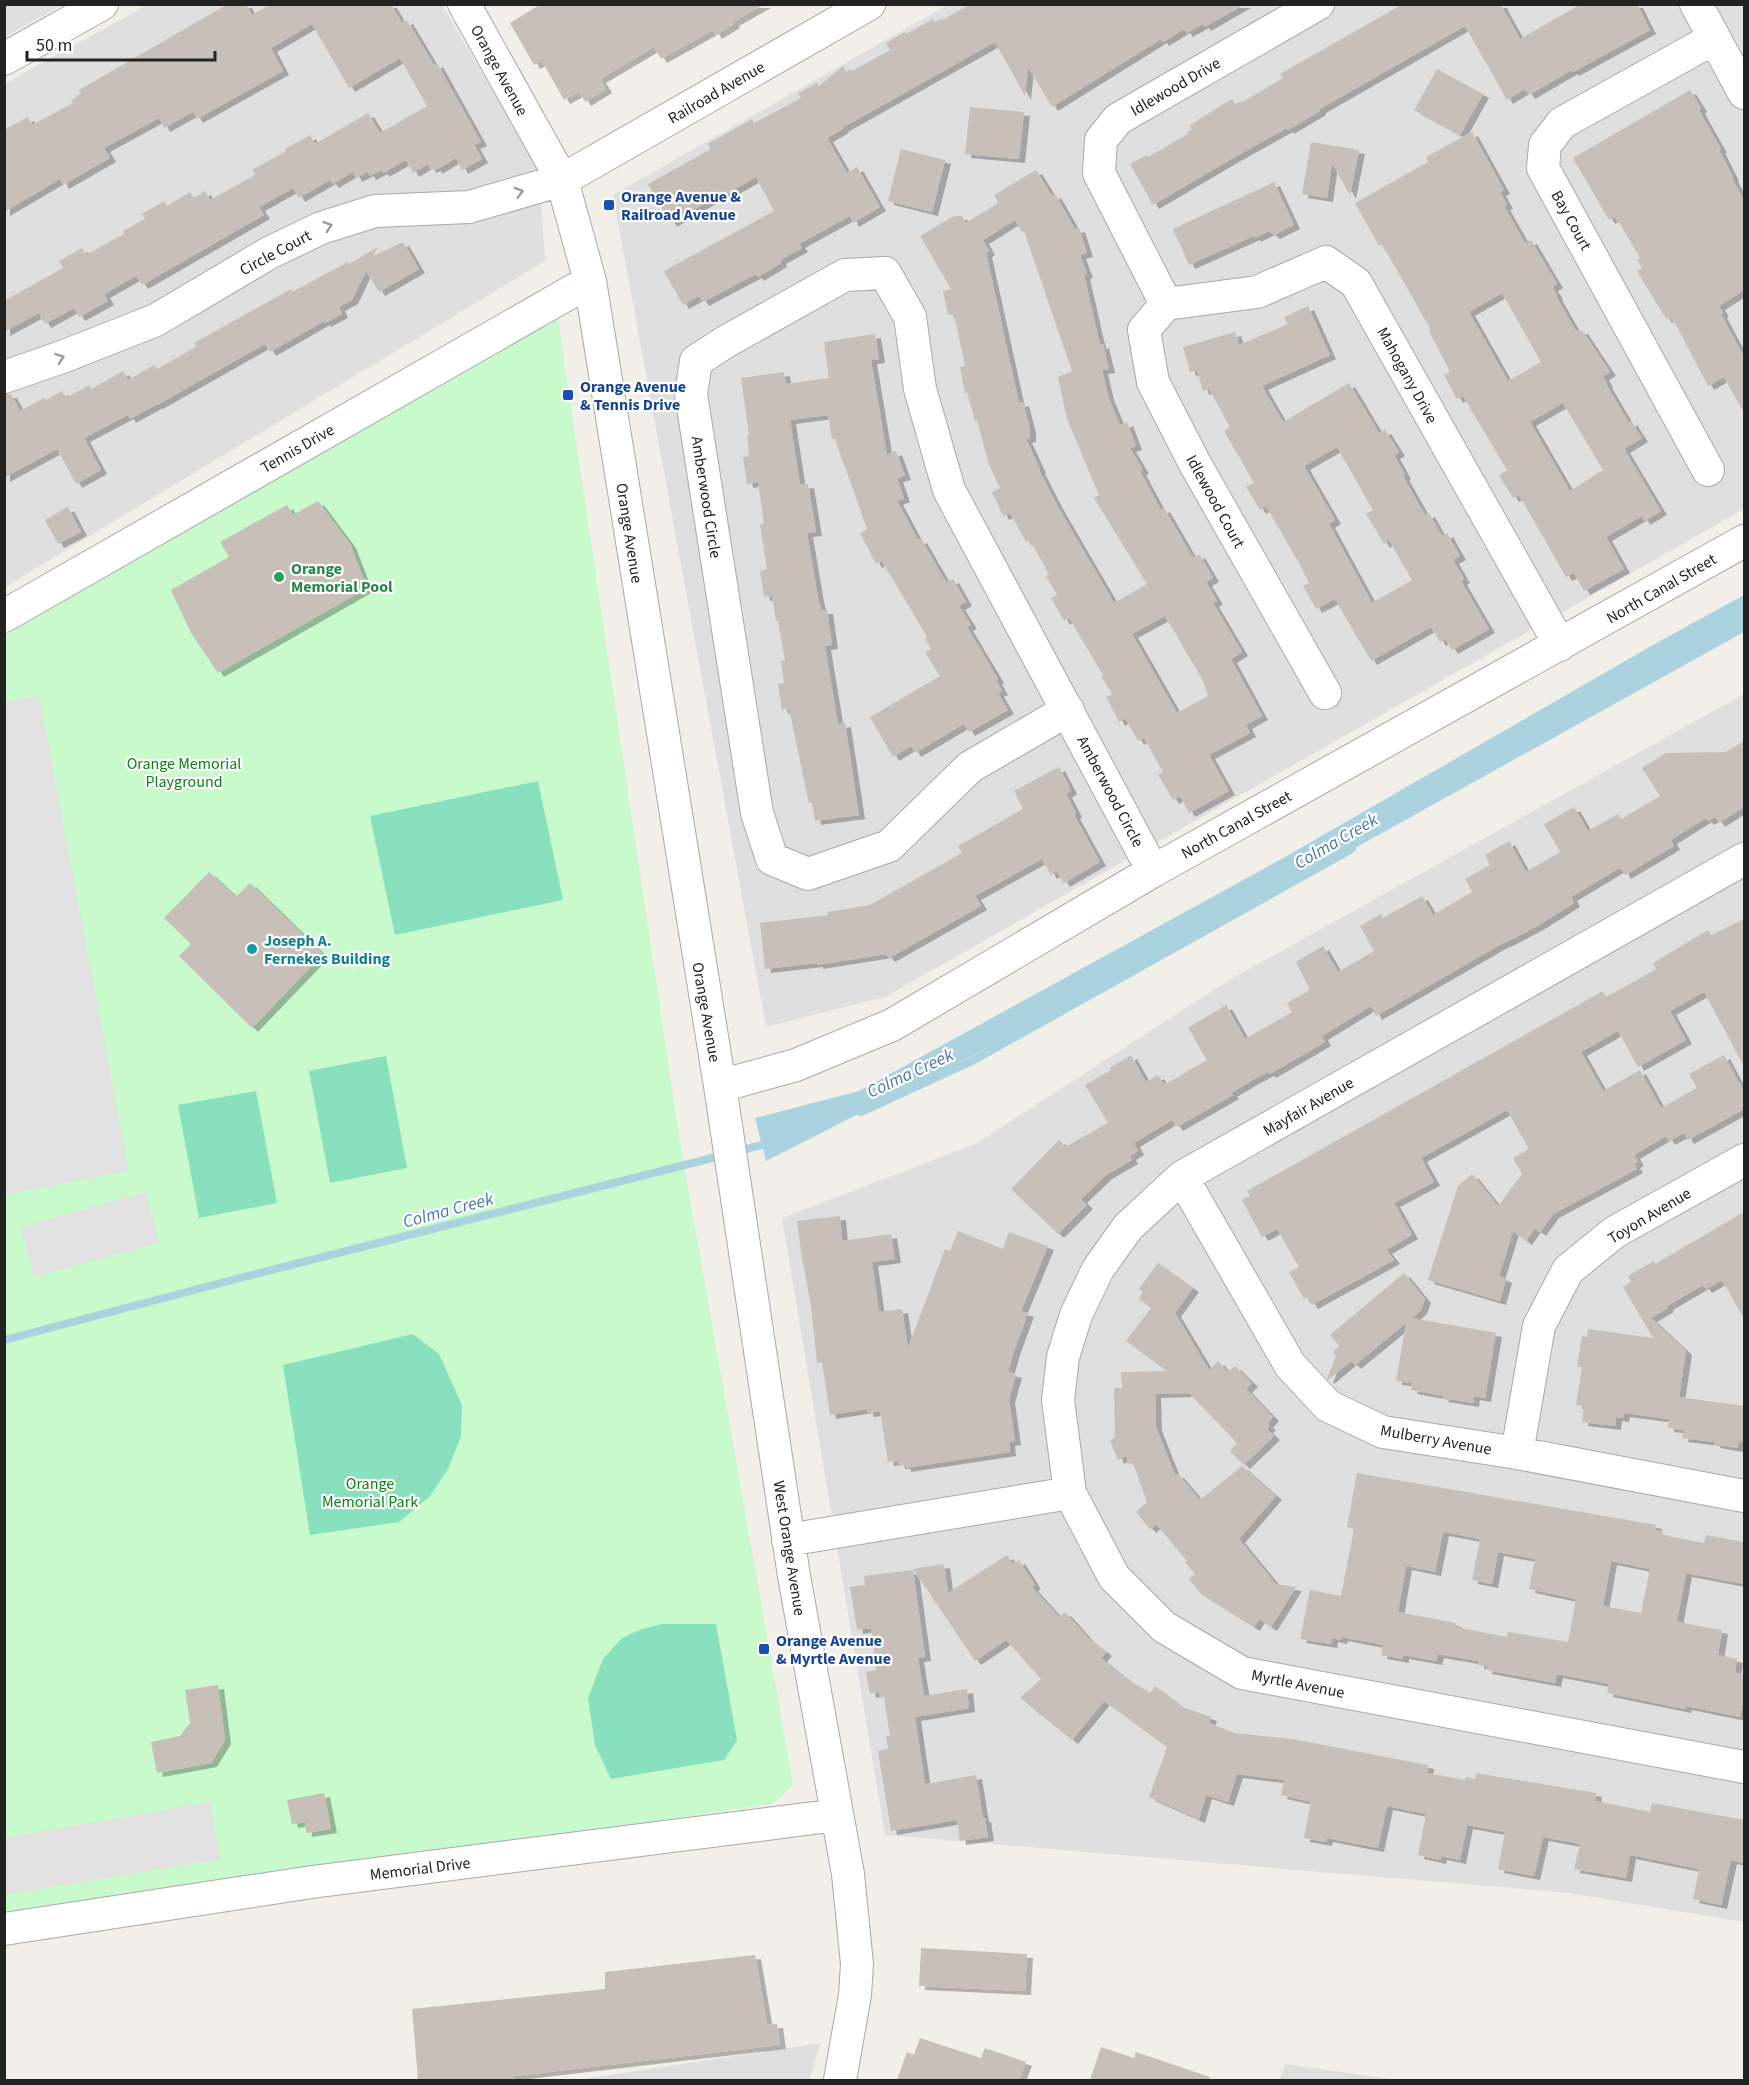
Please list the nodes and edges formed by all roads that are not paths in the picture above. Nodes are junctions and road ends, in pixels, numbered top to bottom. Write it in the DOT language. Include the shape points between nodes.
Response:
graph roads {
  1 [pos="102,4"];
  2 [pos="464,4"];
  3 [pos="870,4"];
  4 [pos="1317,4"];
  5 [pos="1696,4"];
  6 [pos="1713,39"];
  7 [pos="4,59"];
  8 [pos="1744,93"];
  9 [pos="562,180"];
  10 [pos="590,281"];
  11 [pos="1166,304"];
  12 [pos="4,377"];
  13 [pos="1708,470"];
  14 [pos="1744,541"];
  15 [pos="4,615"];
  16 [pos="1560,645"];
  17 [pos="1324,693"];
  18 [pos="1068,710"];
  19 [pos="1744,858"];
  20 [pos="1153,871"];
  21 [pos="720,1086"];
  22 [pos="1744,1160"];
  23 [pos="1182,1178"];
  24 [pos="1517,1453"];
  25 [pos="1070,1492"];
  26 [pos="1744,1496"];
  27 [pos="788,1540"];
  28 [pos="1744,1767"];
  29 [pos="837,1815"];
  30 [pos="4,1929"];
  31 [pos="840,2080"];
  1 -- 7 [label="street"];
  2 -- 9 [label="street, Orange Avenue"];
  3 -- 9 [label="street, Railroad Avenue"];
  4 -- 11 [label="street, Idlewood Drive" via="1118,119 1101,140 1099,172"];
  5 -- 6 [label="street"];
  6 -- 8 [label="street"];
  6 -- 13 [label="street, Bay Court" via="1562,123 1545,145 1543,168"];
  9 -- 10 [label="street, Orange Avenue"];
  12 -- 9 [label="street, Circle Court, one-way" via="156,320 269,253 321,228 375,211 469,207"];
  10 -- 15 [label="street, Tennis Drive"];
  10 -- 21 [label="street, Orange Avenue"];
  11 -- 16 [label="street, Mahogany Drive" via="1257,292 1326,262 1356,283"];
  11 -- 17 [label="street, Idlewood Court" via="1144,330 1153,382"];
  14 -- 16 [label="street, North Canal Street"];
  16 -- 20 [label="street, North Canal Street"];
  18 -- 18 [label="street, Amberwood Circle" via="949,490 921,389 910,317 885,273 845,275 696,361 691,394 757,813 772,859 808,874 889,846 970,767"];
  18 -- 20 [label="street, Amberwood Circle"];
  19 -- 23 [label="street, Mayfair Avenue"];
  20 -- 21 [label="street, North Canal Street" via="892,1025 796,1065"];
  21 -- 27 [label="street, West Orange Avenue"];
  22 -- 24 [label="street, Toyon Avenue" via="1615,1232 1568,1270 1539,1326"];
  23 -- 24 [label="street, Mulberry Avenue" via="1290,1365 1328,1406 1383,1432"];
  23 -- 25 [label="street, Mayfair Avenue" via="1128,1227 1098,1269 1076,1315 1063,1357 1058,1400"];
  24 -- 26 [label="street, Mulberry Avenue"];
  25 -- 27 [label="street"];
  25 -- 28 [label="street, Myrtle Avenue" via="1114,1576 1164,1627 1242,1673"];
  27 -- 29 [label="street, West Orange Avenue"];
  29 -- 30 [label="street, Memorial Drive" via="312,1881"];
  29 -- 31 [label="street, West Orange Avenue" via="857,1964"];
}
